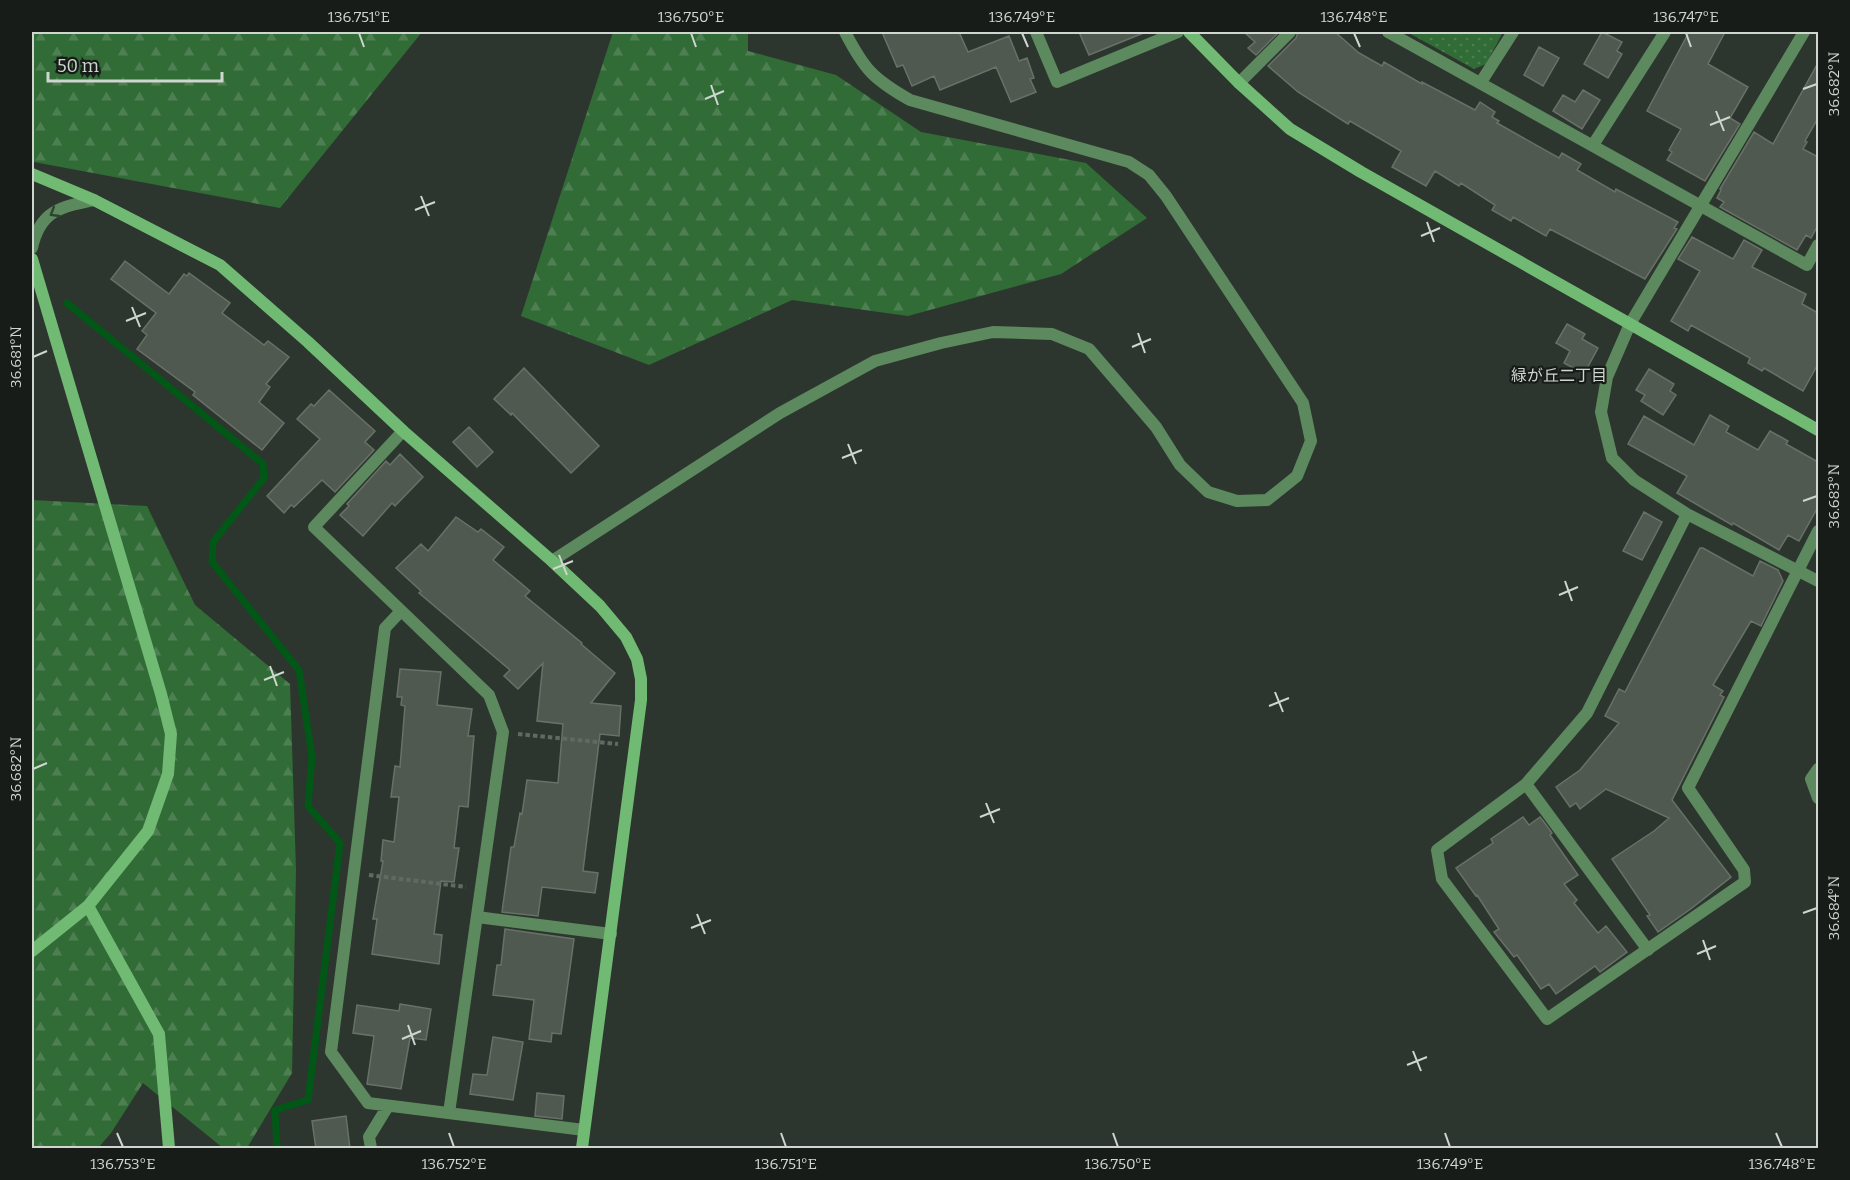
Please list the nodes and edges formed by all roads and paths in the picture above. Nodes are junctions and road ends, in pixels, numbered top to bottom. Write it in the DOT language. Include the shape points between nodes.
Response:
graph roads {
  1 [pos="845,32"];
  2 [pos="1036,32"];
  3 [pos="1178,32"];
  4 [pos="1189,32"];
  5 [pos="1290,32"];
  6 [pos="1388,32"];
  7 [pos="1513,32"];
  8 [pos="1665,32"];
  9 [pos="1804,32"];
  10 [pos="1481,82"];
  11 [pos="1239,83"];
  12 [pos="1593,145"];
  13 [pos="32,174"];
  14 [pos="94,200"];
  15 [pos="1702,206"];
  16 [pos="1818,245"];
  17 [pos="32,248"];
  18 [pos="32,259"];
  19 [pos="1630,324"];
  20 [pos="1818,430"];
  21 [pos="403,431"];
  22 [pos="1687,514"];
  23 [pos="1818,531"];
  24 [pos="552,561"];
  25 [pos="1797,571"];
  26 [pos="1818,581"];
  27 [pos="401,611"];
  28 [pos="503,732"];
  29 [pos="635,746"];
  30 [pos="1818,769"];
  31 [pos="1526,784"];
  32 [pos="1818,798"];
  33 [pos="353,873"];
  34 [pos="481,889"];
  35 [pos="88,906"];
  36 [pos="477,917"];
  37 [pos="611,934"];
  38 [pos="1648,950"];
  39 [pos="32,951"];
  40 [pos="388,1106"];
  41 [pos="449,1113"];
  42 [pos="585,1130"];
  43 [pos="169,1149"];
  44 [pos="371,1149"];
  45 [pos="582,1149"];
  1 -- 24 [label="street" via="860,60 882,84 910,100 1129,162 1149,175 1303,403 1311,441 1297,476 1267,500 1237,501 1208,492 1180,465 1156,427 1089,349 1052,334 993,332 874,361 780,413"];
  2 -- 3 [label="street" via="1057,82"];
  4 -- 11 [label="street"];
  5 -- 11 [label="street"];
  6 -- 10 [label="street"];
  7 -- 10 [label="street"];
  8 -- 12 [label="street"];
  9 -- 15 [label="street"];
  10 -- 12 [label="street"];
  11 -- 19 [label="street" via="1290,129"];
  12 -- 15 [label="street"];
  13 -- 14 [label="street"];
  14 -- 17 [label="street, one-way" via="56,210 43,220"];
  14 -- 21 [label="street" via="220,265"];
  15 -- 16 [label="street" via="1807,266"];
  15 -- 19 [label="street"];
  18 -- 35 [label="street" via="171,735 168,774 148,831"];
  19 -- 20 [label="street"];
  19 -- 22 [label="street" via="1607,376 1601,412 1612,458 1634,480"];
  21 -- 24 [label="street"];
  21 -- 27 [label="street" via="314,528"];
  22 -- 25 [label="street"];
  22 -- 31 [label="street" via="1587,713"];
  23 -- 25 [label="street"];
  24 -- 29 [label="street" via="600,606 626,637 637,659 641,700"];
  25 -- 26 [label="street"];
  25 -- 38 [label="street" via="1688,788 1744,870 1745,882"];
  27 -- 28 [label="street" via="489,695"];
  27 -- 33 [label="street" via="385,628"];
  28 -- 29 [label="path"];
  28 -- 34 [label="street"];
  29 -- 37 [label="street"];
  30 -- 32 [label="street" via="1811,779"];
  31 -- 38 [label="street"];
  31 -- 38 [label="street" via="1437,850 1442,879 1547,1019"];
  33 -- 34 [label="path"];
  33 -- 40 [label="street" via="331,1052 368,1103"];
  34 -- 36 [label="street"];
  35 -- 39 [label="street"];
  35 -- 43 [label="street" via="159,1034"];
  36 -- 37 [label="street"];
  36 -- 41 [label="street"];
  37 -- 42 [label="street"];
  40 -- 41 [label="street"];
  40 -- 44 [label="street" via="369,1137"];
  41 -- 42 [label="street"];
  42 -- 45 [label="street"];
}
